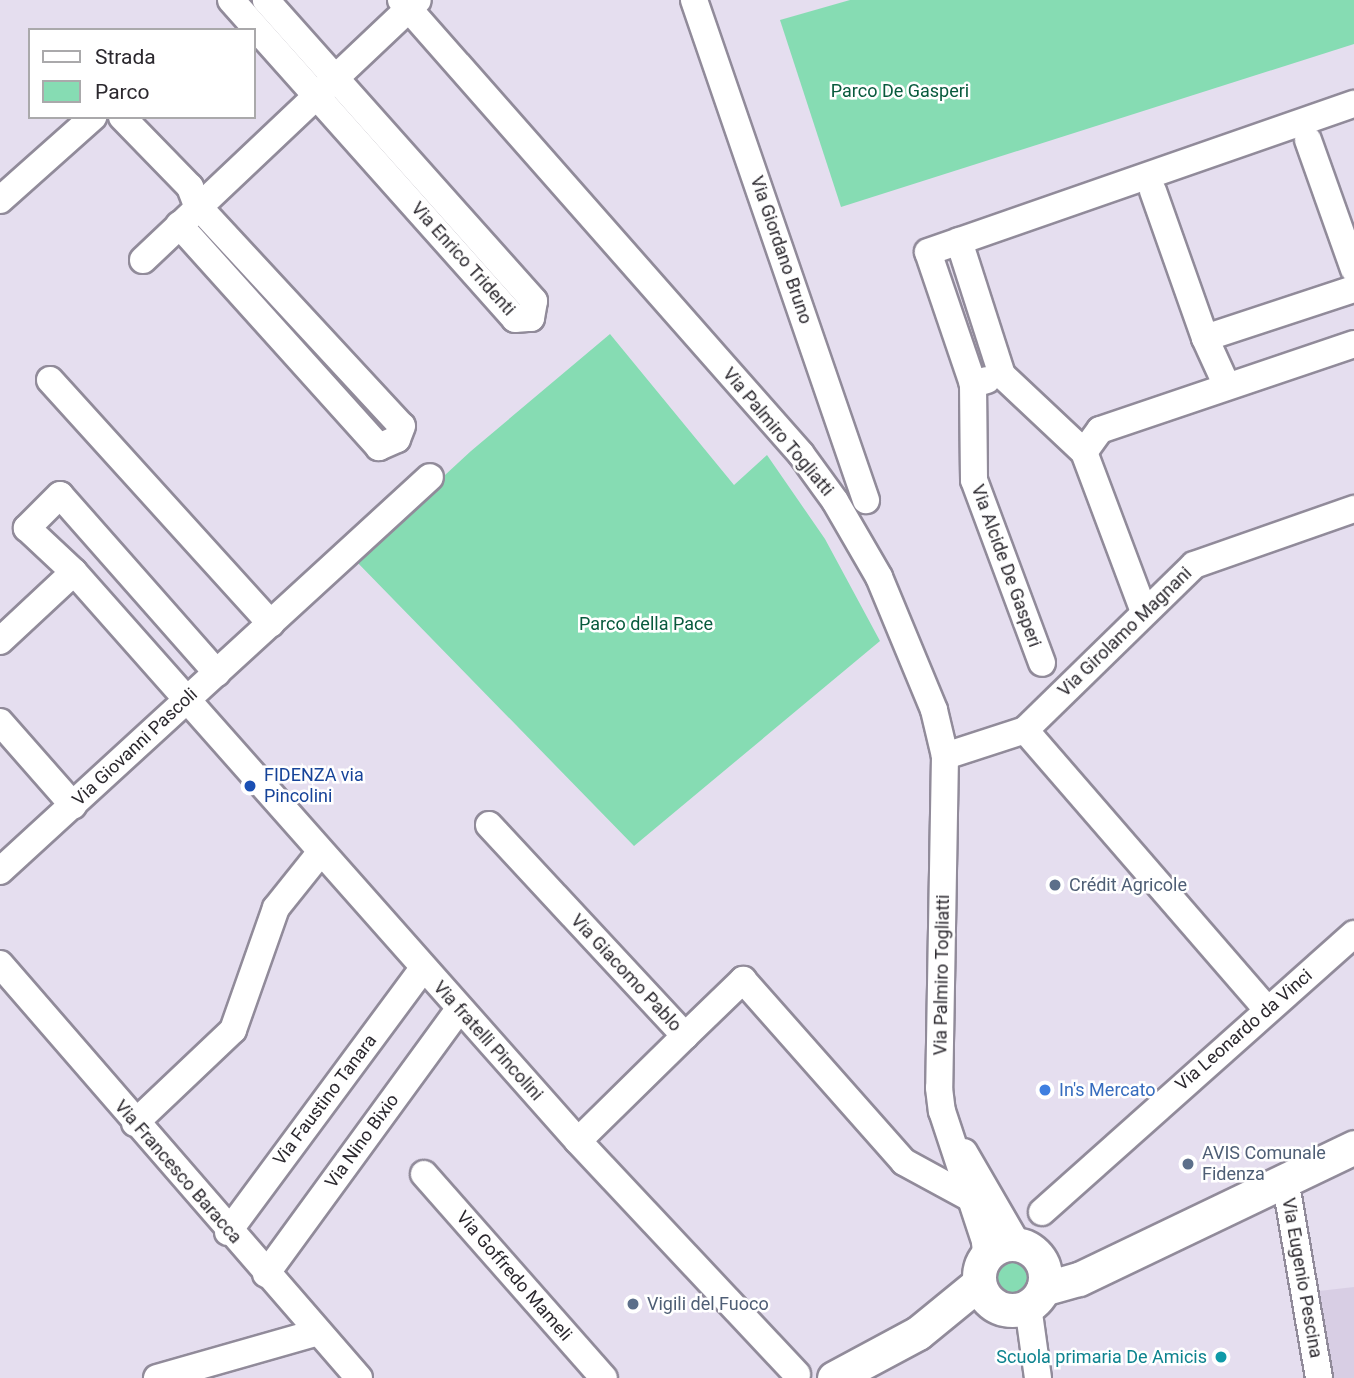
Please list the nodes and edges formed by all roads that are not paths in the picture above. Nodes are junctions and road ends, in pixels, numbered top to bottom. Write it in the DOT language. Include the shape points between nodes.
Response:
graph roads {
  1 [pos="231,0"];
  2 [pos="266,0"];
  3 [pos="694,0"];
  4 [pos="410,3"];
  5 [pos="256,28"];
  6 [pos="256,28"];
  7 [pos="334,76"];
  8 [pos="314,94"];
  9 [pos="1354,104"];
  10 [pos="91,119"];
  11 [pos="124,119"];
  12 [pos="1308,140"];
  13 [pos="1153,191"];
  14 [pos="0,200"];
  15 [pos="197,205"];
  16 [pos="179,225"];
  17 [pos="959,241"];
  18 [pos="143,260"];
  19 [pos="1354,270"];
  20 [pos="1354,289"];
  21 [pos="1205,338"];
  22 [pos="1354,344"];
  23 [pos="1002,375"];
  24 [pos="50,380"];
  25 [pos="973,384"];
  26 [pos="1226,384"];
  27 [pos="1084,452"];
  28 [pos="430,477"];
  29 [pos="866,500"];
  30 [pos="1354,509"];
  31 [pos="75,572"];
  32 [pos="1144,612"];
  33 [pos="271,624"];
  34 [pos="0,641"];
  35 [pos="1042,663"];
  36 [pos="217,673"];
  37 [pos="187,700"];
  38 [pos="0,722"];
  39 [pos="1025,730"];
  40 [pos="945,756"];
  41 [pos="73,805"];
  42 [pos="489,825"];
  43 [pos="320,853"];
  44 [pos="0,871"];
  45 [pos="1354,934"];
  46 [pos="0,964"];
  47 [pos="423,968"];
  48 [pos="459,1009"];
  49 [pos="1267,1009"];
  50 [pos="685,1036"];
  51 [pos="945,1119"];
  52 [pos="135,1124"];
  53 [pos="578,1142"];
  54 [pos="1354,1147"];
  55 [pos="904,1162"];
  56 [pos="424,1174"];
  57 [pos="1284,1179"];
  58 [pos="970,1199"];
  59 [pos="1042,1212"];
  60 [pos="1174,1230"];
  61 [pos="228,1232"];
  62 [pos="1024,1247"];
  63 [pos="266,1274"];
  64 [pos="987,1282"];
  65 [pos="1036,1298"];
  66 [pos="318,1332"];
  67 [pos="797,1374"];
  68 [pos="157,1378"];
  69 [pos="359,1378"];
  70 [pos="604,1378"];
  71 [pos="834,1378"];
  72 [pos="865,1378"];
  73 [pos="1038,1378"];
  74 [pos="1319,1378"];
  1 -- 5 [label="street, Via Enrico Tridenti"];
  2 -- 7 [label="street, Via Enrico Tridenti"];
  3 -- 29 [label="street, Via Giordano Bruno"];
  4 -- 7 [label="street"];
  4 -- 40 [label="street, Via Palmiro Togliatti" via="801,454 835,501 879,577 915,659"];
  6 -- 8 [label="street, Via Enrico Tridenti"];
  7 -- 8 [label="street"];
  7 -- 8 [label="street, Via Enrico Tridenti" via="534,302 531,318 515,319"];
  8 -- 15 [label="street"];
  9 -- 17 [label="street"];
  10 -- 14 [label="street"];
  11 -- 15 [label="street" via="190,187"];
  12 -- 19 [label="street"];
  13 -- 21 [label="street"];
  15 -- 16 [label="street"];
  15 -- 16 [label="street" via="402,426 397,439 379,447"];
  16 -- 18 [label="street"];
  17 -- 23 [label="street"];
  17 -- 25 [label="street, Via Alcide De Gasperi" via="928,252"];
  20 -- 21 [label="street"];
  21 -- 26 [label="street"];
  22 -- 26 [label="street"];
  23 -- 25 [label="street"];
  23 -- 27 [label="street"];
  24 -- 33 [label="street"];
  25 -- 35 [label="street, Via Alcide De Gasperi" via="974,480"];
  26 -- 27 [label="street" via="1100,430"];
  27 -- 32 [label="street"];
  28 -- 33 [label="street, Via Giovanni Pascoli"];
  30 -- 32 [label="street, Via Girolamo Magnani" via="1194,565"];
  31 -- 34 [label="street"];
  31 -- 36 [label="street, Via fratelli Pincolini" via="27,528 60,495"];
  31 -- 37 [label="street, Via fratelli Pincolini"];
  32 -- 39 [label="street, Via Girolamo Magnani"];
  33 -- 36 [label="street, Via Giovanni Pascoli"];
  36 -- 37 [label="street, Via Giovanni Pascoli"];
  37 -- 41 [label="street, Via Giovanni Pascoli"];
  37 -- 43 [label="street, Via fratelli Pincolini"];
  38 -- 41 [label="street"];
  39 -- 40 [label="street, Via Girolamo Magnani"];
  39 -- 49 [label="street"];
  40 -- 51 [label="street, Via Palmiro Togliatti"];
  41 -- 44 [label="street, Via Giovanni Pascoli"];
  42 -- 50 [label="street, Via Giacomo Pablo"];
  43 -- 47 [label="street, Via fratelli Pincolini"];
  43 -- 52 [label="street" via="276,908 233,1030"];
  45 -- 49 [label="street, Via Leonardo da Vinci"];
  46 -- 52 [label="street, Via Francesco Baracca"];
  47 -- 48 [label="street, Via fratelli Pincolini"];
  47 -- 61 [label="street, Via Faustino Tanara"];
  48 -- 53 [label="street, Via fratelli Pincolini"];
  48 -- 63 [label="street, Via Nino Bixio"];
  49 -- 59 [label="street, Via Leonardo da Vinci"];
  50 -- 53 [label="street"];
  50 -- 55 [label="street, Via Giacomo Pablo" via="743,980"];
  51 -- 55 [label="street" via="940,1153 923,1162"];
  51 -- 58 [label="street, Via Palmiro Togliatti"];
  51 -- 62 [label="street"];
  52 -- 61 [label="street, Via Francesco Baracca"];
  53 -- 67 [label="street, Via fratelli Pincolini"];
  54 -- 57 [label="main road"];
  55 -- 58 [label="street, Via Giacomo Pablo"];
  56 -- 70 [label="street, Via Goffredo Mameli"];
  57 -- 60 [label="main road"];
  57 -- 74 [label="street, Via Eugenio Pescina"];
  58 -- 64 [label="street, Via Palmiro Togliatti"];
  60 -- 62 [label="main road" via="1068,1262"];
  60 -- 65 [label="main road"];
  61 -- 63 [label="street, Via Francesco Baracca"];
  62 -- 64 [label="main road" via="1000,1247"];
  62 -- 65 [label="main road" via="1042,1263"];
  63 -- 66 [label="street, Via Francesco Baracca"];
  64 -- 65 [label="main road" via="1012,1311"];
  64 -- 71 [label="main road" via="918,1333"];
  64 -- 72 [label="main road" via="918,1353"];
  65 -- 73 [label="street"];
  66 -- 68 [label="street"];
  66 -- 69 [label="street, Via Francesco Baracca"];
}
